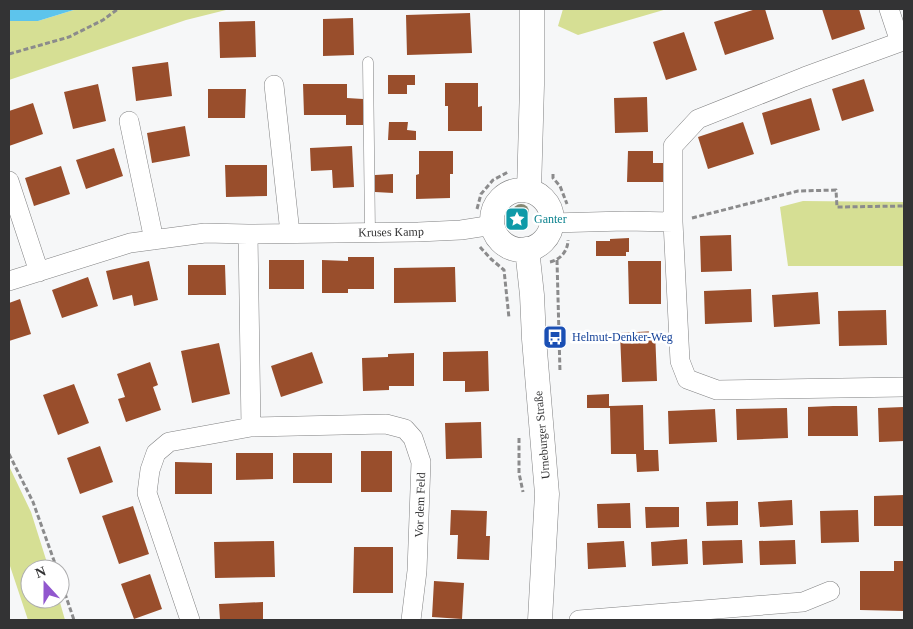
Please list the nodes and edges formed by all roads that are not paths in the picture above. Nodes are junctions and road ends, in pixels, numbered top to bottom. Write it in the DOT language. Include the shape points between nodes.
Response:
graph roads {
  1 [pos="532,9"];
  2 [pos="889,9"];
  3 [pos="368,62"];
  4 [pos="274,85"];
  5 [pos="129,121"];
  6 [pos="9,180"];
  7 [pos="529,191"];
  8 [pos="674,222"];
  9 [pos="552,223"];
  10 [pos="492,225"];
  11 [pos="290,233"];
  12 [pos="370,233"];
  13 [pos="248,234"];
  14 [pos="154,240"];
  15 [pos="527,249"];
  16 [pos="39,272"];
  17 [pos="9,281"];
  18 [pos="904,387"];
  19 [pos="251,426"];
  20 [pos="830,591"];
  21 [pos="190,620"];
  22 [pos="411,620"];
  23 [pos="540,620"];
  24 [pos="579,620"];
  1 -- 7 [label="street"];
  2 -- 8 [label="street" via="900,42 698,119 673,146"];
  3 -- 12 [label="lane"];
  4 -- 11 [label="street"];
  5 -- 14 [label="street"];
  6 -- 16 [label="street"];
  7 -- 9 [label="street" via="548,204"];
  7 -- 10 [label="street" via="515,191 504,196 495,208"];
  8 -- 9 [label="street"];
  8 -- 18 [label="street" via="680,361 687,378 717,390"];
  9 -- 15 [label="street" via="546,239"];
  10 -- 12 [label="street, Kruses Kamp" via="461,230"];
  10 -- 15 [label="street" via="506,245"];
  11 -- 12 [label="street, Kruses Kamp"];
  11 -- 13 [label="street, Kruses Kamp"];
  13 -- 14 [label="street, Kruses Kamp" via="205,233"];
  13 -- 19 [label="street"];
  14 -- 16 [label="street, Kruses Kamp" via="130,243"];
  15 -- 23 [label="street, Urneburger Straße" via="547,494"];
  16 -- 17 [label="street, Kruses Kamp"];
  19 -- 21 [label="street, Vor dem Feld" via="169,442 156,453 150,470 147,493"];
  19 -- 22 [label="street, Vor dem Feld" via="386,424 405,429 413,438 421,462 417,571"];
  20 -- 24 [label="street" via="803,602"];
}
